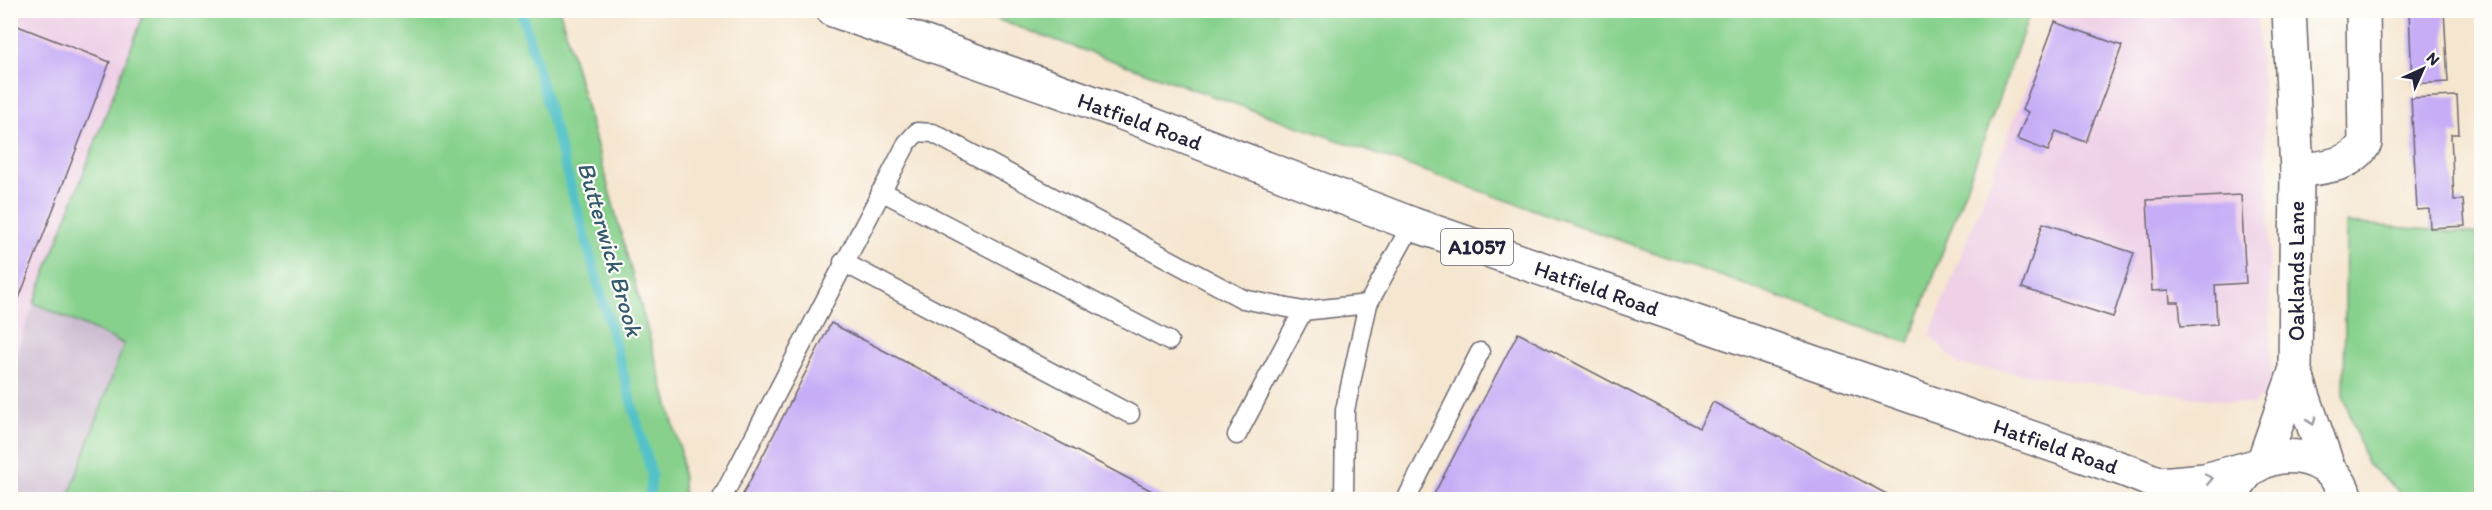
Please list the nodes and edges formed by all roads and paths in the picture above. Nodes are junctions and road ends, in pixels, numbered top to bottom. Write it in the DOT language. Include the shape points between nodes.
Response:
graph roads {
  1 [pos="833,10"];
  2 [pos="2289,10"];
  3 [pos="2362,10"];
  4 [pos="2297,171"];
  5 [pos="881,191"];
  6 [pos="1412,224"];
  7 [pos="843,262"];
  8 [pos="1368,304"];
  9 [pos="1303,311"];
  10 [pos="1169,341"];
  11 [pos="1480,352"];
  12 [pos="2295,372"];
  13 [pos="1130,414"];
  14 [pos="1237,435"];
  15 [pos="2260,463"];
  16 [pos="2344,490"];
  17 [pos="2172,492"];
  18 [pos="721,500"];
  19 [pos="1344,500"];
  20 [pos="1406,500"];
  21 [pos="2233,500"];
  1 -- 6 [label="main road, Hatfield Road / A1057" via="1122,113"];
  2 -- 4 [label="main road, Oaklands Lane"];
  3 -- 4 [label="main road, Oaklands Lane" via="2365,143 2359,153 2338,165"];
  4 -- 12 [label="main road, Oaklands Lane"];
  5 -- 7 [label="lane"];
  5 -- 9 [label="lane" via="916,132 933,133 1243,299"];
  5 -- 10 [label="lane"];
  6 -- 8 [label="lane"];
  6 -- 17 [label="main road, Hatfield Road / A1057" via="1953,410"];
  7 -- 13 [label="lane"];
  7 -- 18 [label="lane"];
  8 -- 9 [label="lane"];
  8 -- 19 [label="lane" via="1345,410"];
  9 -- 14 [label="lane"];
  11 -- 20 [label="lane"];
  12 -- 15 [label="main road, Oaklands Lane"];
  12 -- 16 [label="main road, Oaklands Lane, one-way"];
  15 -- 16 [label="main road, Hatfield Road" via="2281,456 2314,460"];
  17 -- 15 [label="main road, Hatfield Road / A1057, one-way"];
  15 -- 21 [label="main road, Oaklands Lane" via="2242,479"];
}
